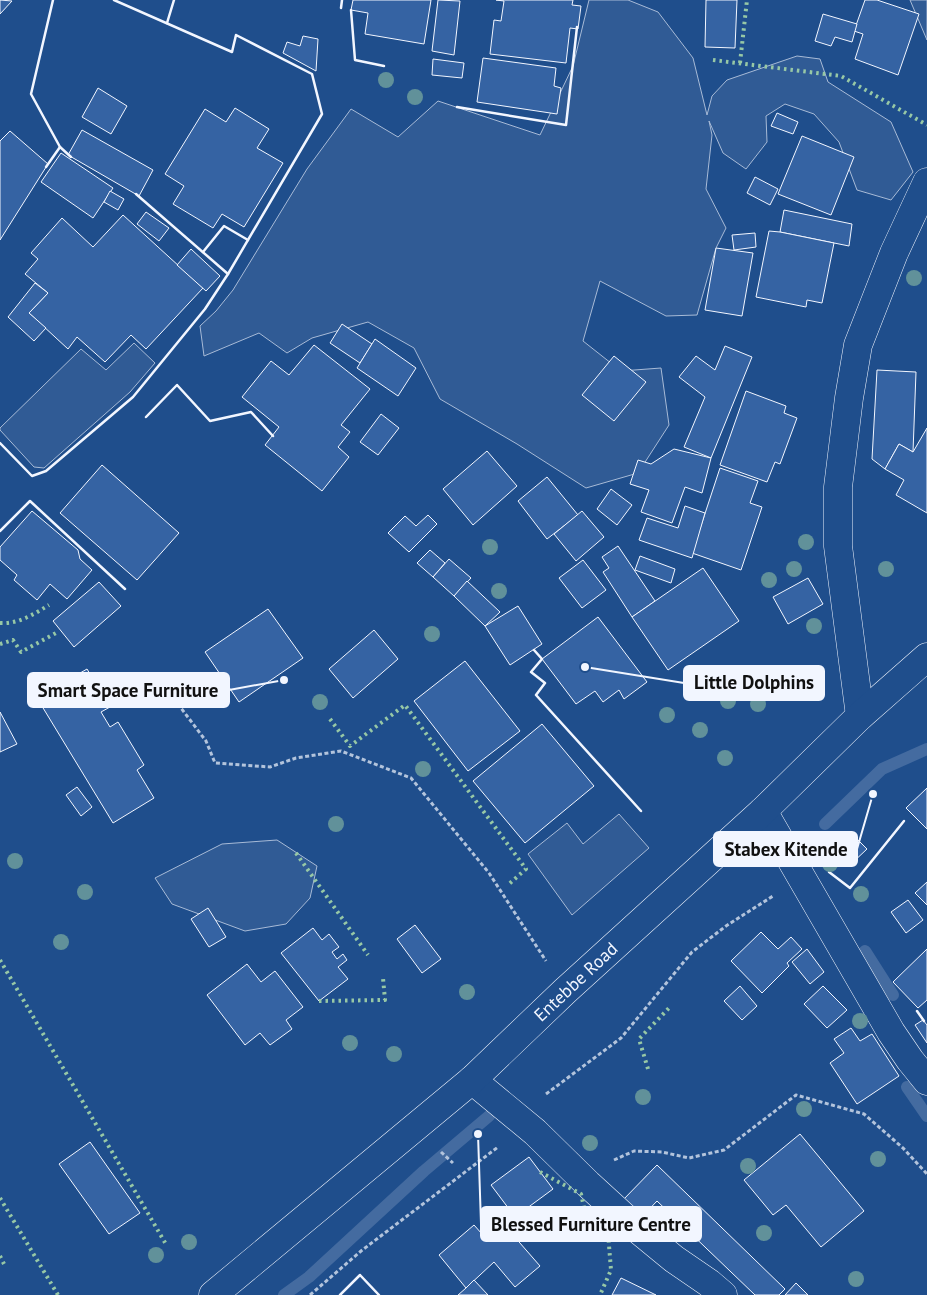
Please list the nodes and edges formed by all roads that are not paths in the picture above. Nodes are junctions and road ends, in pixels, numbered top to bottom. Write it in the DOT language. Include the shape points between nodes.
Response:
graph roads {
  1 [pos="927,182"];
  2 [pos="927,657"];
  3 [pos="860,716"];
  4 [pos="763,811"];
  5 [pos="472,1080"];
  6 [pos="927,1081"];
  7 [pos="213,1295"];
  8 [pos="724,1295"];
  1 -- 3 [label="street" via="894,253 858,345 840,467 838,546"];
  2 -- 3 [label="street, Entebbe Road"];
  3 -- 4 [label="street, Entebbe Road"];
  4 -- 5 [label="street, Entebbe Road"];
  4 -- 6 [label="street" via="891,1032"];
  5 -- 7 [label="street, Entebbe Road"];
  5 -- 8 [label="street" via="517,1117 643,1234"];
}
